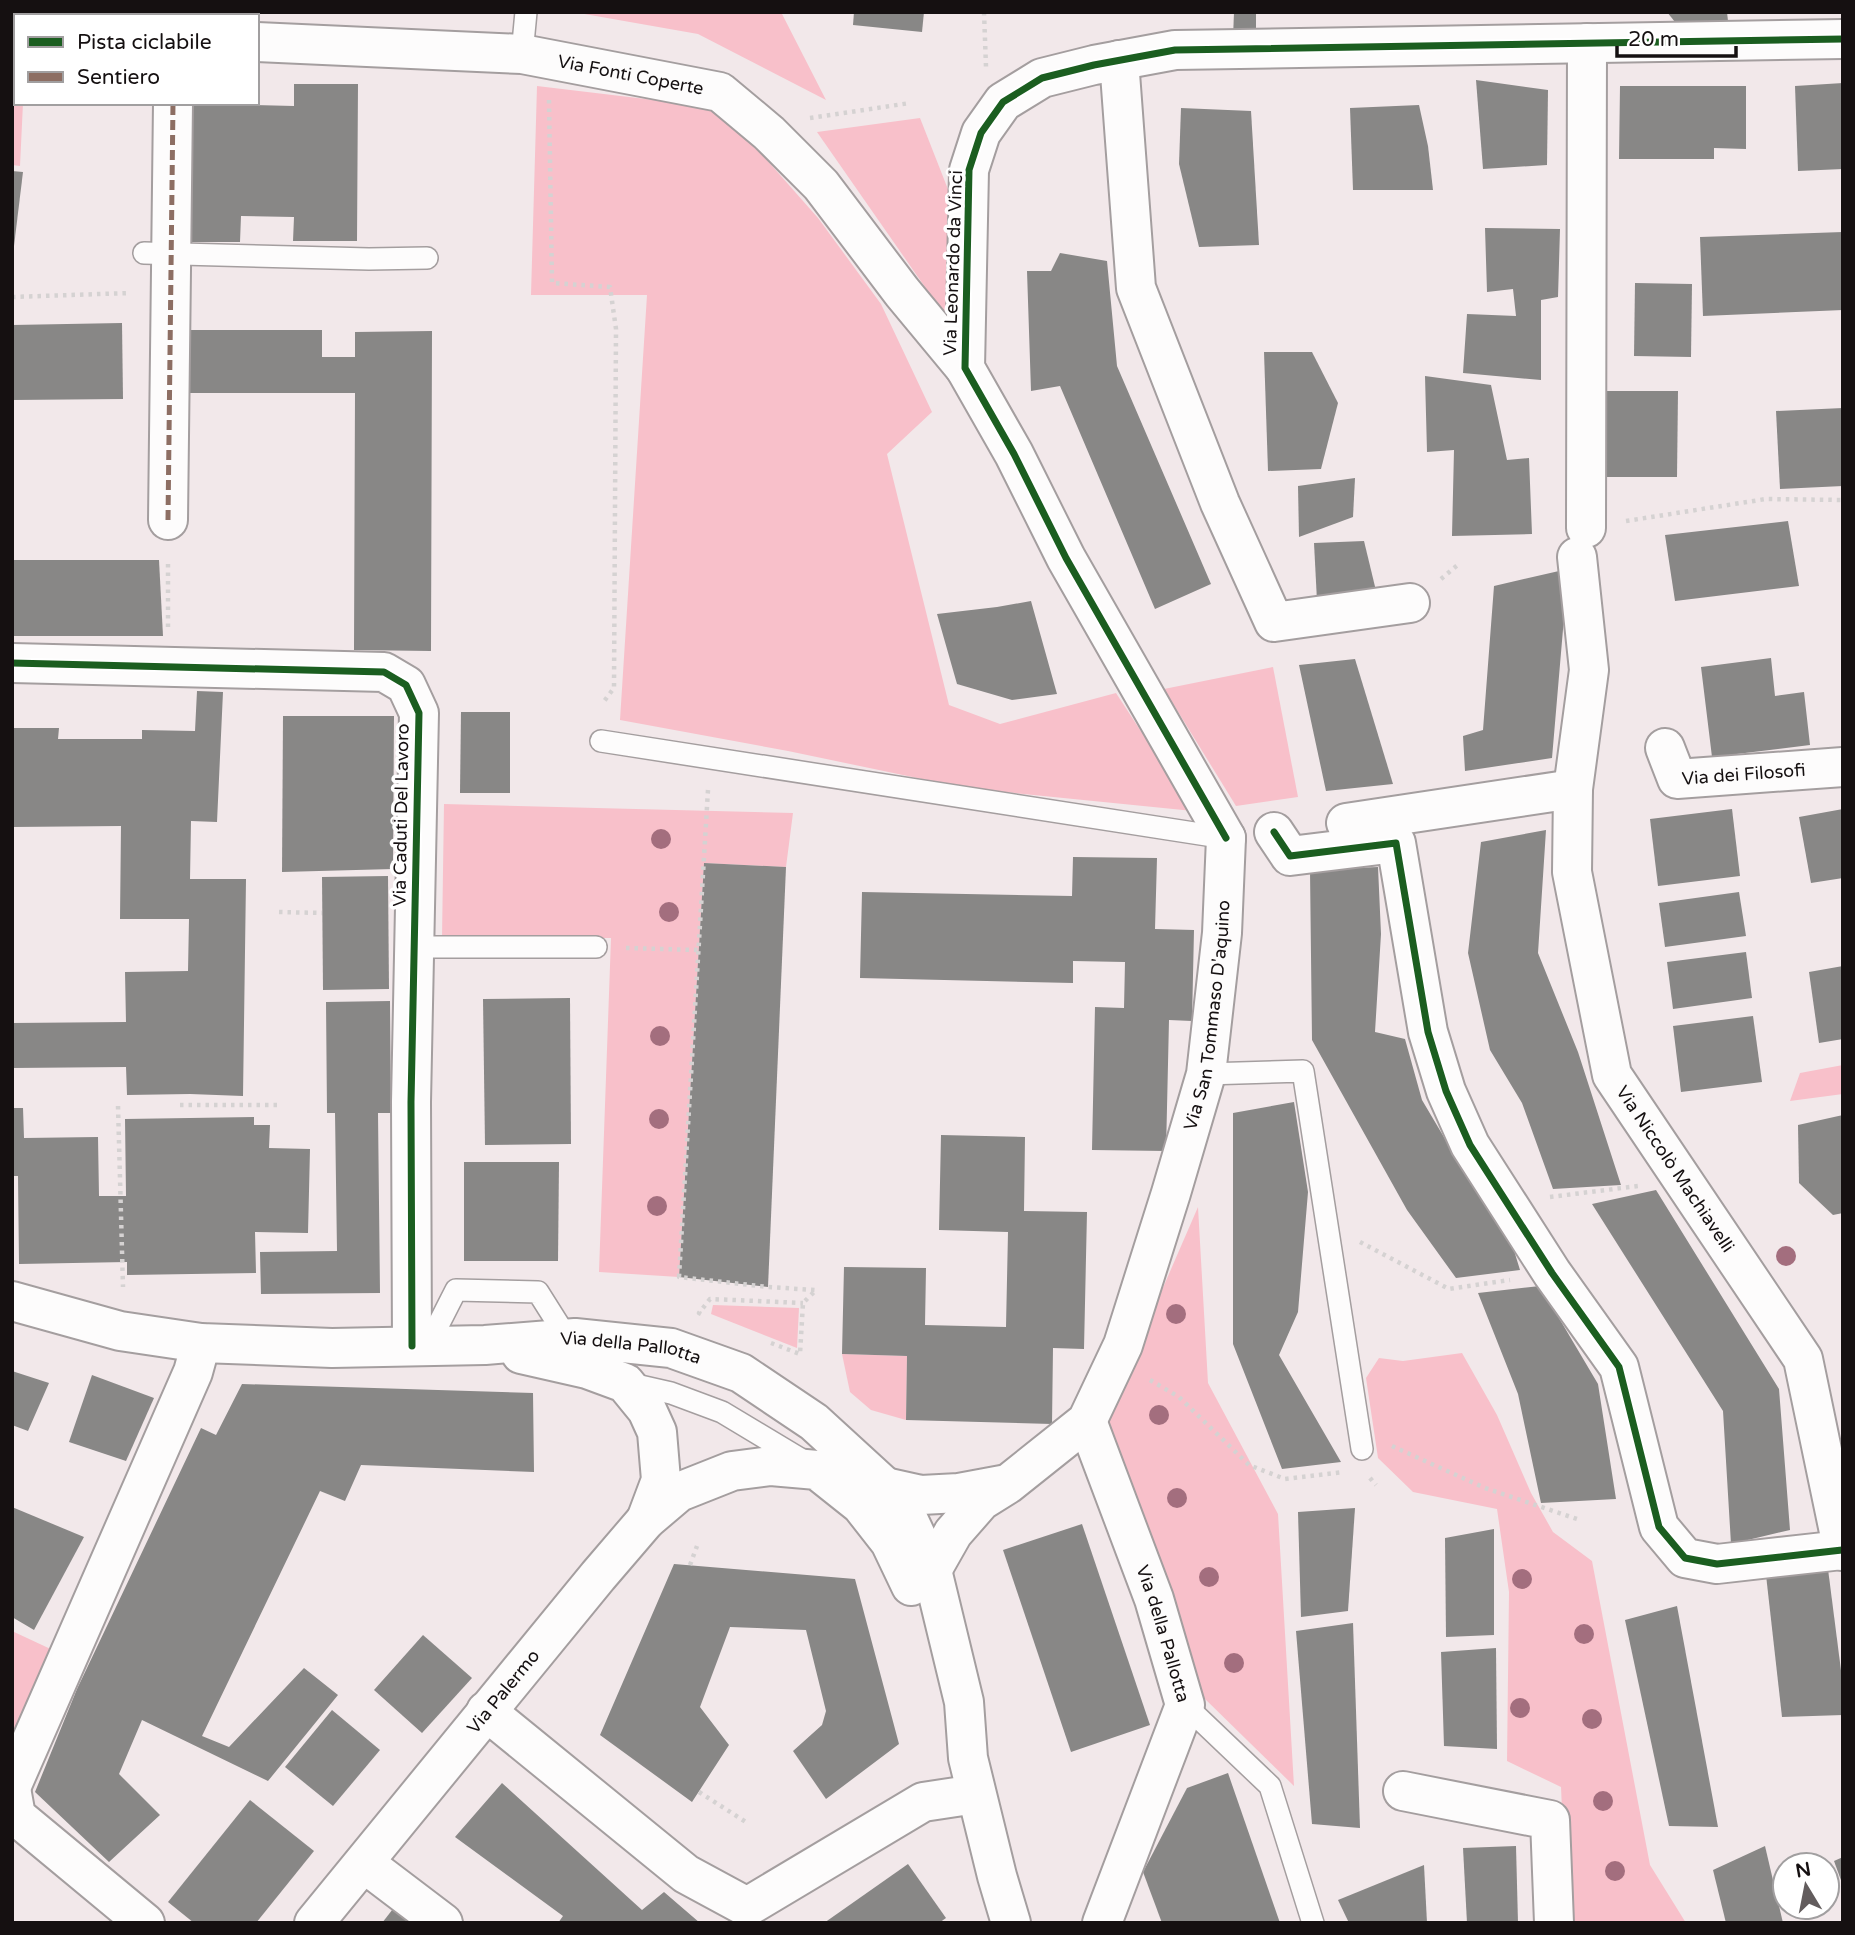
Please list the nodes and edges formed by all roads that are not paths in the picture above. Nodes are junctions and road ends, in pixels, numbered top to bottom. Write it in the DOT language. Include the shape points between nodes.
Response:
graph roads {
  1 [pos="526,12"];
  2 [pos="1843,39"];
  3 [pos="259,42"];
  4 [pos="1587,43"];
  5 [pos="535,57"];
  6 [pos="1119,60"];
  7 [pos="173,105"];
  8 [pos="158,253"];
  9 [pos="427,258"];
  10 [pos="965,368"];
  11 [pos="168,520"];
  12 [pos="1410,603"];
  13 [pos="12,663"];
  14 [pos="601,741"];
  15 [pos="1665,748"];
  16 [pos="1843,767"];
  17 [pos="1573,789"];
  18 [pos="1274,832"];
  19 [pos="1226,838"];
  20 [pos="414,947"];
  21 [pos="596,947"];
  22 [pos="1206,1074"];
  23 [pos="12,1301"];
  24 [pos="567,1338"];
  25 [pos="201,1343"];
  26 [pos="485,1345"];
  27 [pos="420,1346"];
  28 [pos="625,1382"];
  29 [pos="1087,1421"];
  30 [pos="1361,1440"];
  31 [pos="817,1470"];
  32 [pos="1008,1484"];
  33 [pos="885,1487"];
  34 [pos="646,1520"];
  35 [pos="1843,1550"];
  36 [pos="932,1570"];
  37 [pos="1185,1704"];
  38 [pos="486,1712"];
  39 [pos="972,1776"];
  40 [pos="1403,1791"];
  41 [pos="13,1804"];
  42 [pos="364,1863"];
  43 [pos="1103,1920"];
  44 [pos="145,1923"];
  45 [pos="314,1923"];
  46 [pos="443,1923"];
  47 [pos="1011,1923"];
  48 [pos="1313,1923"];
  49 [pos="1554,1923"];
  1 -- 5 [label="lane"];
  2 -- 4 [label="street, Via Leonardo da Vinci"];
  3 -- 5 [label="street, Via Fonti Coperte"];
  4 -- 6 [label="street, Via Leonardo da Vinci" via="1175,50"];
  4 -- 17 [label="street, Via Niccolò Machiavelli" via="1582,542 1589,670"];
  5 -- 10 [label="street, Via Fonti Coperte" via="720,92 821,186"];
  6 -- 10 [label="street, Via Leonardo da Vinci" via="1042,78 1003,102 981,133 969,170"];
  6 -- 12 [label="street" via="1136,288 1220,503 1274,622"];
  7 -- 8 [label="street"];
  8 -- 9 [label="lane"];
  8 -- 11 [label="street" via="170,292"];
  10 -- 19 [label="street, Via Leonardo da Vinci" via="1066,558"];
  13 -- 20 [label="street, Via Caduti Del Lavoro" via="384,672 406,685 419,713"];
  14 -- 19 [label="lane"];
  15 -- 16 [label="street, Via dei Filosofi" via="1677,779"];
  17 -- 18 [label="street"];
  17 -- 35 [label="street, Via Niccolò Machiavelli" via="1572,872 1612,1075 1803,1359"];
  18 -- 19 [label="street"];
  18 -- 35 [label="street" via="1290,856 1396,843 1428,1032 1447,1091 1470,1145 1619,1367 1659,1527 1685,1559 1717,1564"];
  19 -- 22 [label="street, Via San Tommaso D'aquino" via="1222,933"];
  20 -- 21 [label="lane"];
  20 -- 27 [label="street, Via Caduti Del Lavoro" via="411,1102"];
  22 -- 29 [label="street, Via San Tommaso D'aquino" via="1123,1345"];
  22 -- 30 [label="lane" via="1303,1072"];
  23 -- 25 [label="street, Via della Pallotta" via="120,1331"];
  24 -- 26 [label="street, Via della Pallotta"];
  24 -- 27 [label="lane" via="538,1292 456,1290"];
  24 -- 33 [label="street, Via della Pallotta" via="671,1348 741,1373 814,1422"];
  25 -- 27 [label="street, Via della Pallotta"];
  25 -- 41 [label="street" via="193,1372"];
  26 -- 27 [label="street, Via della Pallotta"];
  26 -- 28 [label="street"];
  28 -- 31 [label="lane" via="722,1412"];
  28 -- 34 [label="street" via="657,1432 661,1480"];
  29 -- 32 [label="street, Via San Tommaso D'aquino"];
  29 -- 37 [label="street, Via della Pallotta" via="1154,1599"];
  31 -- 34 [label="street" via="771,1466 732,1471 678,1492"];
  31 -- 39 [label="street" via="860,1505 890,1542 917,1600 943,1704"];
  32 -- 33 [label="street, Via San Tommaso D'aquino" via="921,1495"];
  32 -- 36 [label="street, Via San Tommaso D'aquino" via="981,1501 953,1533"];
  33 -- 36 [label="street, Via della Pallotta" via="910,1523"];
  34 -- 38 [label="street, Via Palermo"];
  36 -- 39 [label="street, Via della Pallotta" via="964,1702"];
  37 -- 43 [label="street, Via della Pallotta"];
  37 -- 48 [label="lane" via="1270,1786"];
  38 -- 39 [label="street" via="686,1874 747,1908"];
  38 -- 42 [label="street, Via Palermo"];
  39 -- 47 [label="street, Via della Pallotta"];
  40 -- 49 [label="street" via="1550,1820"];
  41 -- 44 [label="street"];
  42 -- 45 [label="street, Via Palermo"];
  42 -- 46 [label="street"];
}
